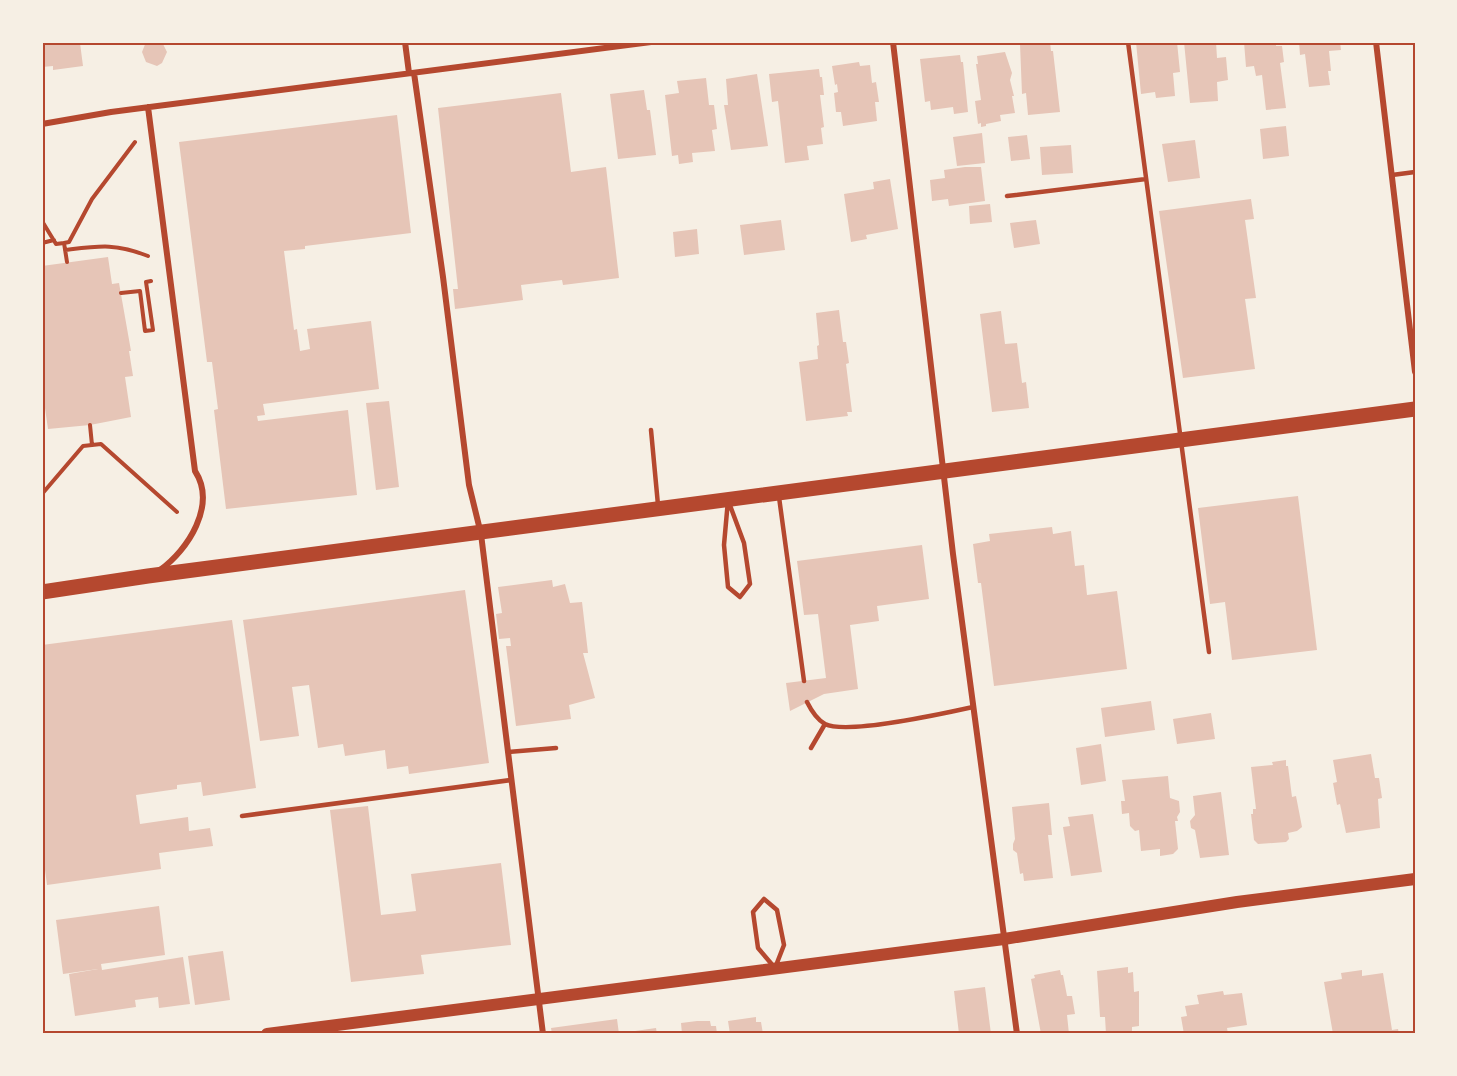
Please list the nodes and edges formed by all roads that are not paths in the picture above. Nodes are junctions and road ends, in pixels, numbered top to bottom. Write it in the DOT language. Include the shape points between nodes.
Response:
graph roads {
  1 [pos="405,42"];
  2 [pos="651,42"];
  3 [pos="893,42"];
  4 [pos="1128,42"];
  5 [pos="1376,42"];
  6 [pos="411,73"];
  7 [pos="148,107"];
  8 [pos="42,124"];
  9 [pos="1415,172"];
  10 [pos="1392,175"];
  11 [pos="1146,179"];
  12 [pos="1007,196"];
  13 [pos="1415,372"];
  14 [pos="1415,409"];
  15 [pos="651,430"];
  16 [pos="1181,440"];
  17 [pos="943,472"];
  18 [pos="778,494"];
  19 [pos="728,500"];
  20 [pos="658,510"];
  21 [pos="481,534"];
  22 [pos="148,576"];
  23 [pos="42,592"];
  24 [pos="1209,652"];
  25 [pos="804,681"];
  26 [pos="807,702"];
  27 [pos="973,707"];
  28 [pos="825,724"];
  29 [pos="556,748"];
  30 [pos="812,748"];
  31 [pos="508,753"];
  32 [pos="511,780"];
  33 [pos="242,816"];
  34 [pos="1415,879"];
  35 [pos="1004,939"];
  36 [pos="775,968"];
  37 [pos="539,998"];
  38 [pos="267,1034"];
  39 [pos="543,1034"];
  40 [pos="1017,1034"];
  1 -- 6 [label="street"];
  2 -- 6 [label="street"];
  3 -- 17 [label="street"];
  4 -- 11 [label="lane"];
  5 -- 10 [label="street"];
  6 -- 7 [label="street"];
  6 -- 21 [label="street" via="443,278 469,485"];
  7 -- 8 [label="street"];
  7 -- 22 [label="street" via="202,500 186,545 168,564"];
  9 -- 10 [label="lane"];
  10 -- 13 [label="street"];
  11 -- 12 [label="lane"];
  11 -- 16 [label="lane"];
  14 -- 16 [label="main road"];
  15 -- 20 [label="lane"];
  16 -- 17 [label="main road"];
  16 -- 24 [label="lane"];
  17 -- 18 [label="main road"];
  17 -- 27 [label="street"];
  18 -- 19 [label="main road"];
  18 -- 25 [label="lane"];
  19 -- 19 [label="lane" via="724,545 728,587 740,597 750,584 744,543"];
  19 -- 20 [label="main road"];
  20 -- 21 [label="main road"];
  21 -- 22 [label="main road"];
  21 -- 31 [label="street"];
  22 -- 23 [label="main road"];
  26 -- 28 [label="lane"];
  27 -- 28 [label="lane" via="918,719 843,728"];
  27 -- 35 [label="street"];
  28 -- 30 [label="lane"];
  29 -- 31 [label="lane"];
  31 -- 32 [label="street"];
  32 -- 33 [label="lane"];
  32 -- 37 [label="street"];
  34 -- 35 [label="main road"];
  35 -- 36 [label="main road"];
  35 -- 40 [label="street"];
  36 -- 36 [label="lane" via="784,945 777,910 764,899 753,912 758,948"];
  36 -- 37 [label="main road"];
  37 -- 38 [label="main road"];
  37 -- 39 [label="street"];
}
